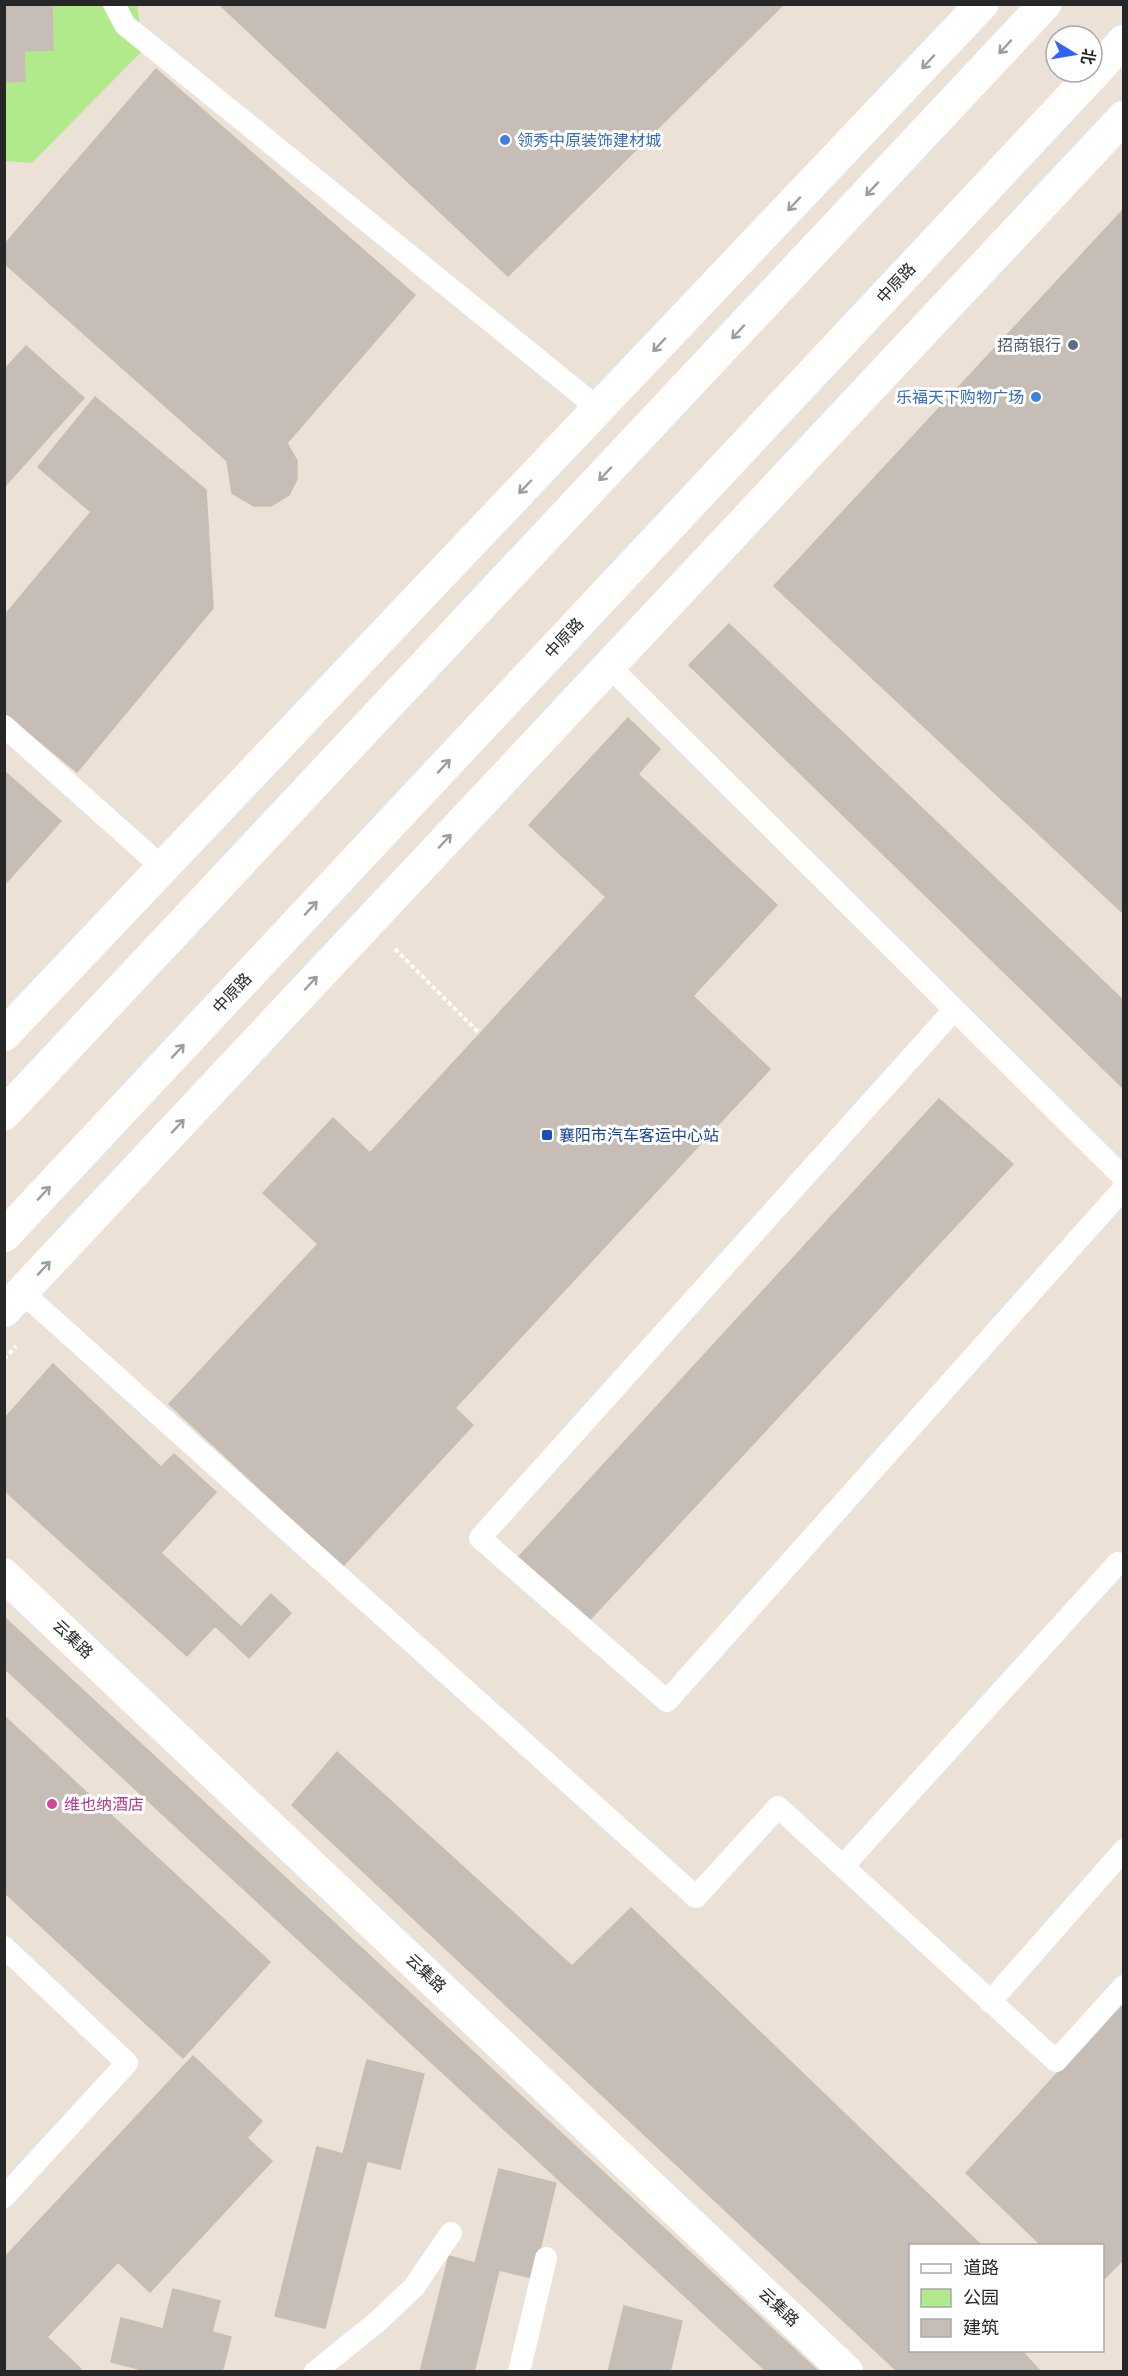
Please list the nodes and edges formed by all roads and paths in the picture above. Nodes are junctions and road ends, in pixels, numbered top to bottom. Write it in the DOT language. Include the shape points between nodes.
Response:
graph roads {
  1 [pos="114,4"];
  2 [pos="982,4"];
  3 [pos="1045,4"];
  4 [pos="1124,40"];
  5 [pos="1124,117"];
  6 [pos="599,409"];
  7 [pos="609,666"];
  8 [pos="4,726"];
  9 [pos="163,868"];
  10 [pos="386,957"];
  11 [pos="954,1010"];
  12 [pos="480,1034"];
  13 [pos="4,1035"];
  14 [pos="4,1114"];
  15 [pos="1124,1178"];
  16 [pos="1124,1188"];
  17 [pos="4,1236"];
  18 [pos="13,1301"];
  19 [pos="47,1314"];
  20 [pos="4,1359"];
  21 [pos="1122,1563"];
  22 [pos="4,1575"];
  23 [pos="1124,1850"];
  24 [pos="843,1866"];
  25 [pos="4,1947"];
  26 [pos="1124,1986"];
  27 [pos="990,2002"];
  28 [pos="4,2197"];
  29 [pos="451,2234"];
  30 [pos="546,2258"];
  31 [pos="315,2372"];
  32 [pos="519,2372"];
  33 [pos="847,2372"];
  1 -- 6 [label="lane" via="125,25"];
  2 -- 6 [label="street, one-way"];
  3 -- 14 [label="street, one-way"];
  17 -- 4 [label="street, 中原路, one-way"];
  5 -- 7 [label="street"];
  6 -- 9 [label="street, one-way"];
  7 -- 11 [label="lane"];
  18 -- 7 [label="street, one-way"];
  8 -- 9 [label="lane"];
  9 -- 13 [label="street"];
  10 -- 12 [label="path" via="394,948"];
  11 -- 15 [label="lane"];
  11 -- 16 [label="lane" via="480,1538 667,1701"];
  18 -- 19 [label="lane"];
  19 -- 20 [label="path"];
  19 -- 24 [label="lane" via="696,1897 778,1807"];
  21 -- 24 [label="lane"];
  22 -- 33 [label="street, 云集路"];
  23 -- 27 [label="lane"];
  24 -- 27 [label="lane"];
  25 -- 28 [label="lane" via="127,2063"];
  26 -- 27 [label="lane" via="1056,2061"];
  29 -- 31 [label="lane" via="414,2287"];
  30 -- 32 [label="lane"];
}
